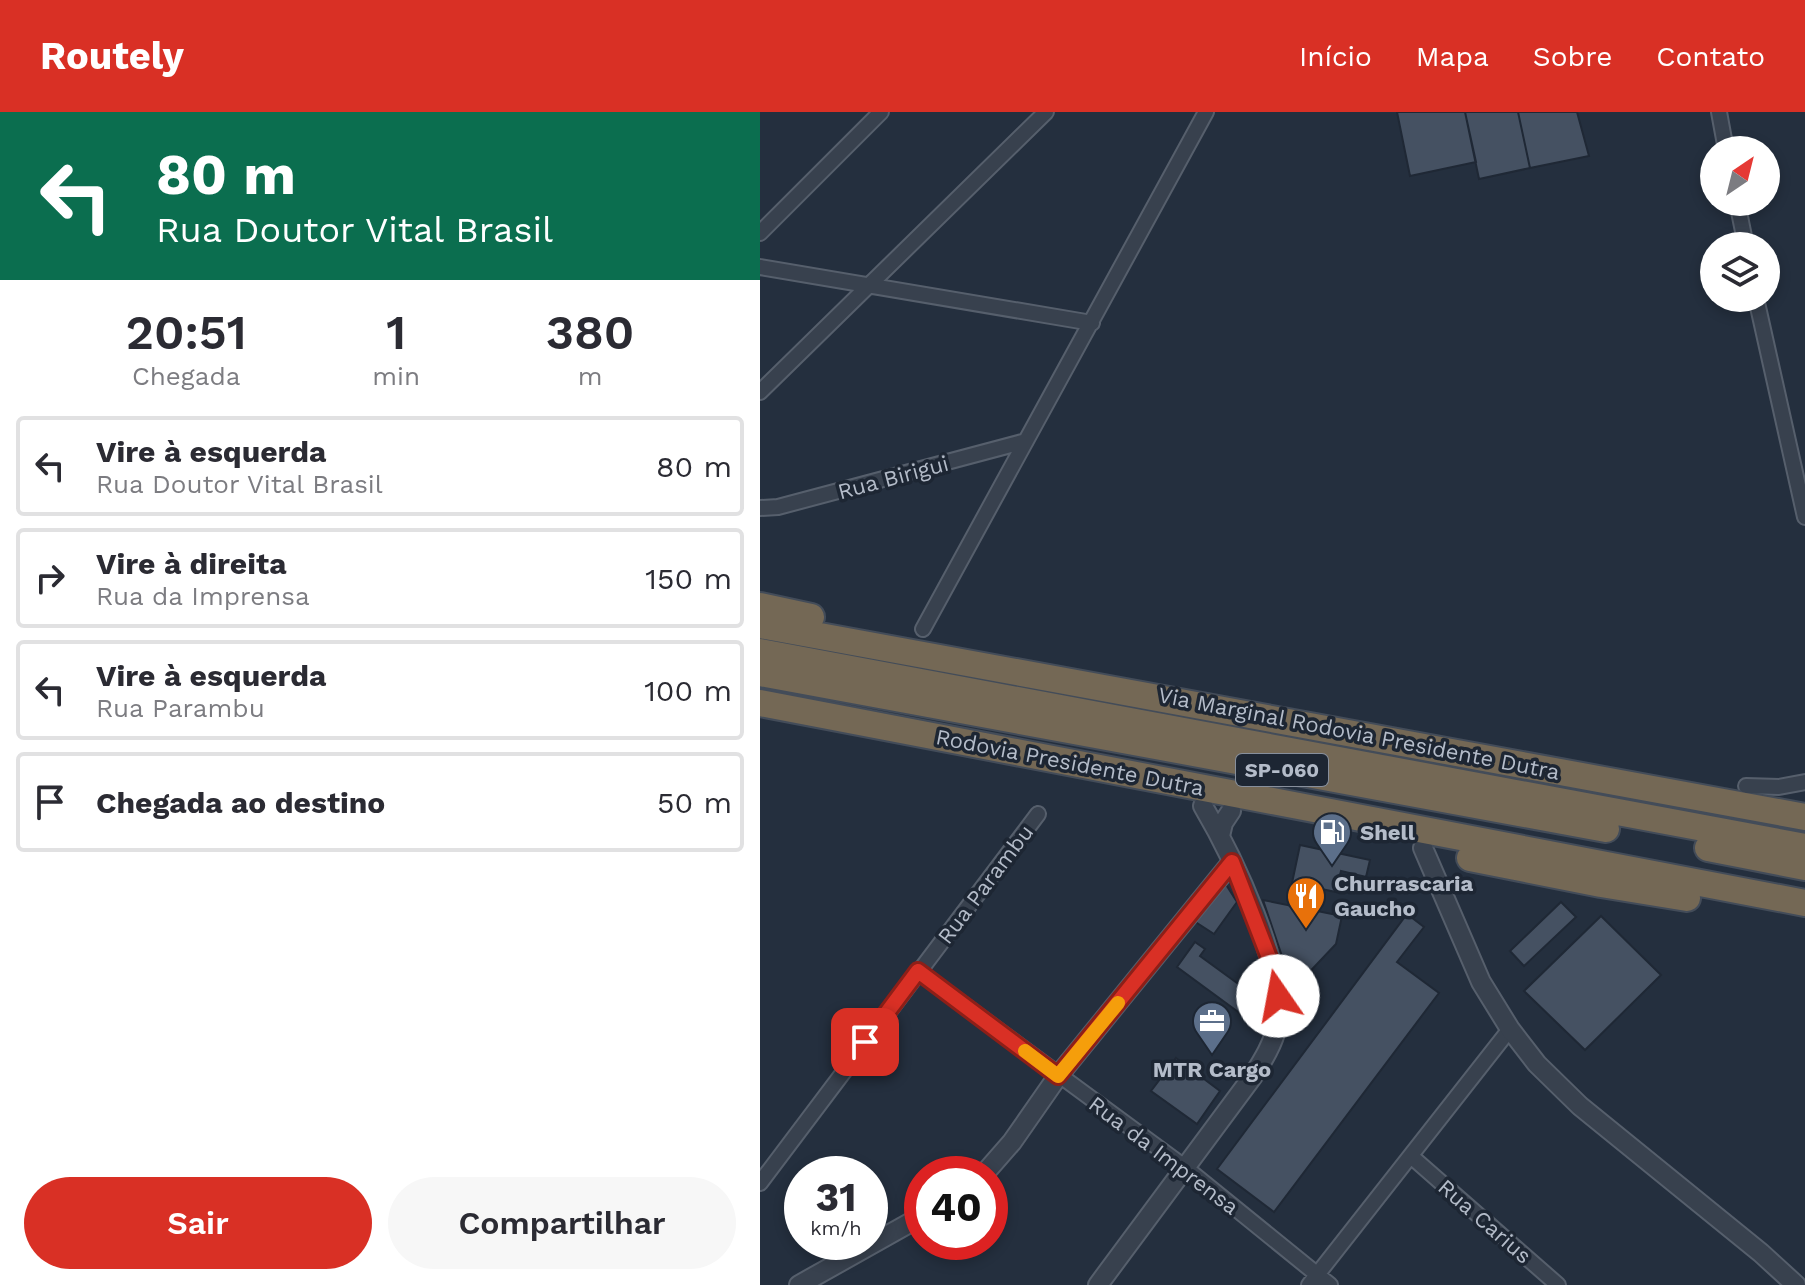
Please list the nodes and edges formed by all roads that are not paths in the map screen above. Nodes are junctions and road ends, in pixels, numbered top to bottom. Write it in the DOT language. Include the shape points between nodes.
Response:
graph roads {
  1 [pos="881,112"];
  2 [pos="1046,112"];
  3 [pos="1206,112"];
  4 [pos="1719,112"];
  5 [pos="1723,136"];
  6 [pos="760,233"];
  7 [pos="760,267"];
  8 [pos="866,285"];
  9 [pos="1759,312"];
  10 [pos="1092,323"];
  11 [pos="760,392"];
  12 [pos="1026,441"];
  13 [pos="760,508"];
  14 [pos="1805,517"];
  15 [pos="760,606"];
  16 [pos="760,625"];
  17 [pos="918,640"];
  18 [pos="760,652"];
  19 [pos="760,673"];
  20 [pos="760,703"];
  21 [pos="1365,734"];
  22 [pos="1056,758"];
  23 [pos="1805,782"];
  24 [pos="1746,786"];
  25 [pos="1499,789"];
  26 [pos="1203,806"];
  27 [pos="1231,811"];
  28 [pos="1038,814"];
  29 [pos="1805,817"];
  30 [pos="1220,836"];
  31 [pos="1805,847"];
  32 [pos="1423,848"];
  33 [pos="1232,862"];
  34 [pos="1805,867"];
  35 [pos="1805,903"];
  36 [pos="1805,913"];
  37 [pos="918,971"];
  38 [pos="1510,1029"];
  39 [pos="1058,1076"];
  40 [pos="1000,1156"];
  41 [pos="1412,1157"];
  42 [pos="1187,1169"];
  43 [pos="760,1183"];
  44 [pos="904,1226"];
  45 [pos="1313,1279"];
  46 [pos="799,1285"];
  47 [pos="1098,1285"];
  48 [pos="1330,1285"];
  49 [pos="1558,1285"];
  50 [pos="1796,1285"];
  1 -- 6 [label="street"];
  2 -- 8 [label="street"];
  3 -- 10 [label="street"];
  4 -- 5 [label="street"];
  7 -- 8 [label="street"];
  8 -- 10 [label="street"];
  8 -- 11 [label="street"];
  9 -- 14 [label="street"];
  10 -- 12 [label="street"];
  12 -- 13 [label="street, Rua Birigui"];
  12 -- 17 [label="street"];
  15 -- 21 [label="highway" via="1216,688 1294,706"];
  16 -- 17 [label="highway, SP-060"];
  17 -- 21 [label="highway, Via Marginal Rodovia Presidente Dutra / SP-060"];
  17 -- 25 [label="highway" via="952,669 1466,776"];
  18 -- 25 [label="highway, SP-060"];
  19 -- 34 [label="highway, Rodovia Presidente Dutra / SP-060"];
  20 -- 22 [label="highway, Rodovia Presidente Dutra / SP-060"];
  21 -- 29 [label="highway, Via Marginal Rodovia Presidente Dutra / SP-060"];
  22 -- 26 [label="highway" via="1069,768"];
  22 -- 35 [label="highway, Rodovia Presidente Dutra / SP-060"];
  23 -- 24 [label="street"];
  25 -- 31 [label="highway, SP-060"];
  26 -- 27 [label="highway"];
  26 -- 30 [label="street"];
  27 -- 30 [label="street"];
  27 -- 32 [label="highway"];
  28 -- 37 [label="street, Rua Parambu"];
  30 -- 33 [label="street"];
  32 -- 36 [label="highway" via="1601,884"];
  32 -- 38 [label="street" via="1481,982"];
  33 -- 39 [label="street"];
  33 -- 42 [label="street" via="1273,968 1277,1025 1269,1050"];
  37 -- 39 [label="street, Rua da Imprensa"];
  37 -- 43 [label="street, Rua Parambu"];
  38 -- 41 [label="street"];
  38 -- 50 [label="street" via="1580,1106"];
  39 -- 40 [label="street"];
  39 -- 42 [label="street, Rua da Imprensa"];
  41 -- 45 [label="street"];
  41 -- 49 [label="street, Rua Carius"];
  42 -- 45 [label="street, Rua da Imprensa"];
  42 -- 47 [label="street"];
  44 -- 46 [label="street"];
  45 -- 48 [label="street, Rua da Imprensa"];
}
